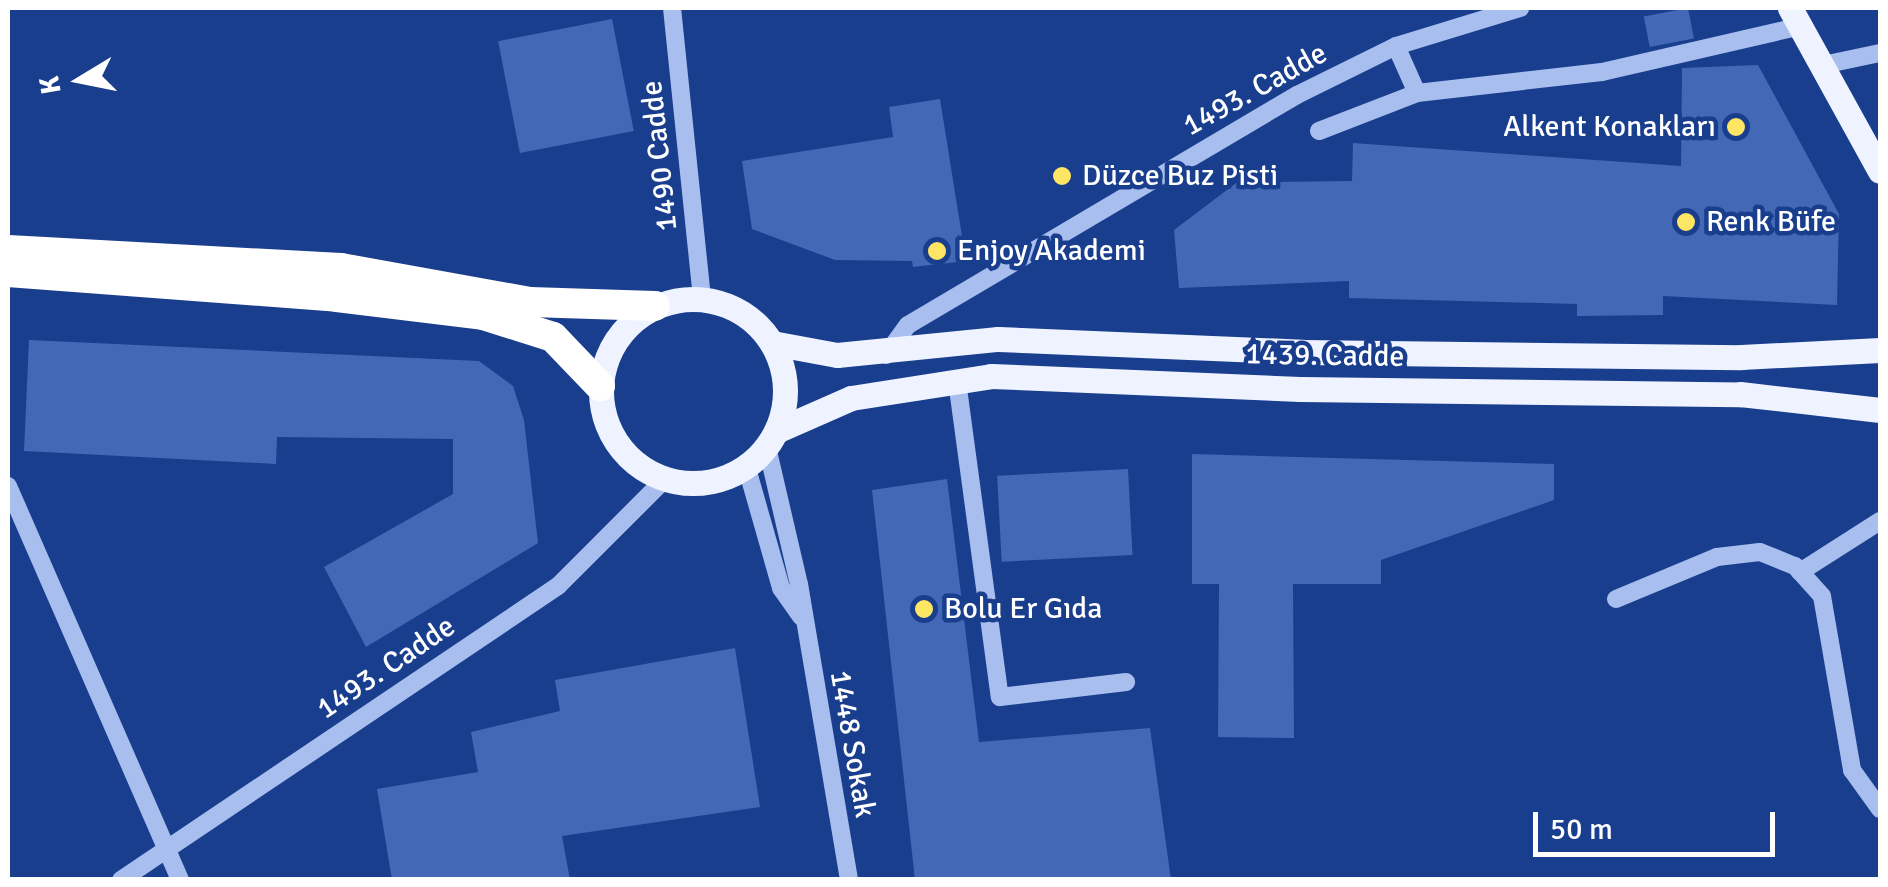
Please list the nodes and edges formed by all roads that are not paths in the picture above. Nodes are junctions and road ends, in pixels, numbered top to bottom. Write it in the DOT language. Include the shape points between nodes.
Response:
graph roads {
  1 [pos="672,8"];
  2 [pos="1520,8"];
  3 [pos="1796,17"];
  4 [pos="1396,46"];
  5 [pos="1880,53"];
  6 [pos="1823,65"];
  7 [pos="1418,93"];
  8 [pos="1318,131"];
  9 [pos="1880,171"];
  10 [pos="8,250"];
  11 [pos="8,272"];
  12 [pos="702,299"];
  13 [pos="655,306"];
  14 [pos="772,343"];
  15 [pos="1880,350"];
  16 [pos="886,355"];
  17 [pos="957,381"];
  18 [pos="600,386"];
  19 [pos="1880,410"];
  20 [pos="772,439"];
  21 [pos="746,464"];
  22 [pos="664,480"];
  23 [pos="8,486"];
  24 [pos="1880,521"];
  25 [pos="1800,572"];
  26 [pos="1616,600"];
  27 [pos="802,618"];
  28 [pos="1126,682"];
  29 [pos="1880,809"];
  30 [pos="165,849"];
  31 [pos="122,880"];
  32 [pos="180,880"];
  33 [pos="848,880"];
  1 -- 12 [label="street, 1490 Cadde"];
  2 -- 4 [label="street, 1493. Cadde"];
  3 -- 6 [label="main road"];
  3 -- 7 [label="street" via="1602,72"];
  4 -- 7 [label="street"];
  4 -- 16 [label="street, 1493. Cadde" via="1297,96 908,326"];
  5 -- 6 [label="street"];
  6 -- 9 [label="main road"];
  7 -- 8 [label="street"];
  10 -- 13 [label="highway" via="341,268 530,302"];
  11 -- 18 [label="highway" via="482,315 554,337"];
  12 -- 13 [label="main road"];
  12 -- 14 [label="main road" via="729,306"];
  13 -- 18 [label="main road" via="622,331"];
  14 -- 16 [label="main road, 1439. Cadde" via="804,353"];
  14 -- 20 [label="main road" via="785,384"];
  15 -- 16 [label="main road, 1439. Cadde" via="1742,358 1302,352 998,339"];
  17 -- 19 [label="main road, 1439. Cadde" via="990,376 1300,389 1740,394"];
  17 -- 20 [label="main road, 1439. Cadde" via="851,398"];
  17 -- 28 [label="street" via="1000,697"];
  18 -- 22 [label="main road" via="609,431 627,457"];
  20 -- 21 [label="main road"];
  20 -- 27 [label="street, 1448 Sokak"];
  21 -- 22 [label="main road" via="704,484"];
  21 -- 27 [label="street" via="781,588"];
  22 -- 30 [label="street, 1493. Cadde" via="558,586"];
  23 -- 30 [label="street"];
  24 -- 25 [label="street"];
  25 -- 26 [label="street" via="1760,552 1718,557"];
  25 -- 29 [label="street" via="1822,596 1852,770"];
  27 -- 33 [label="street, 1448 Sokak"];
  30 -- 31 [label="street, 1493. Cadde"];
  30 -- 32 [label="street"];
}
